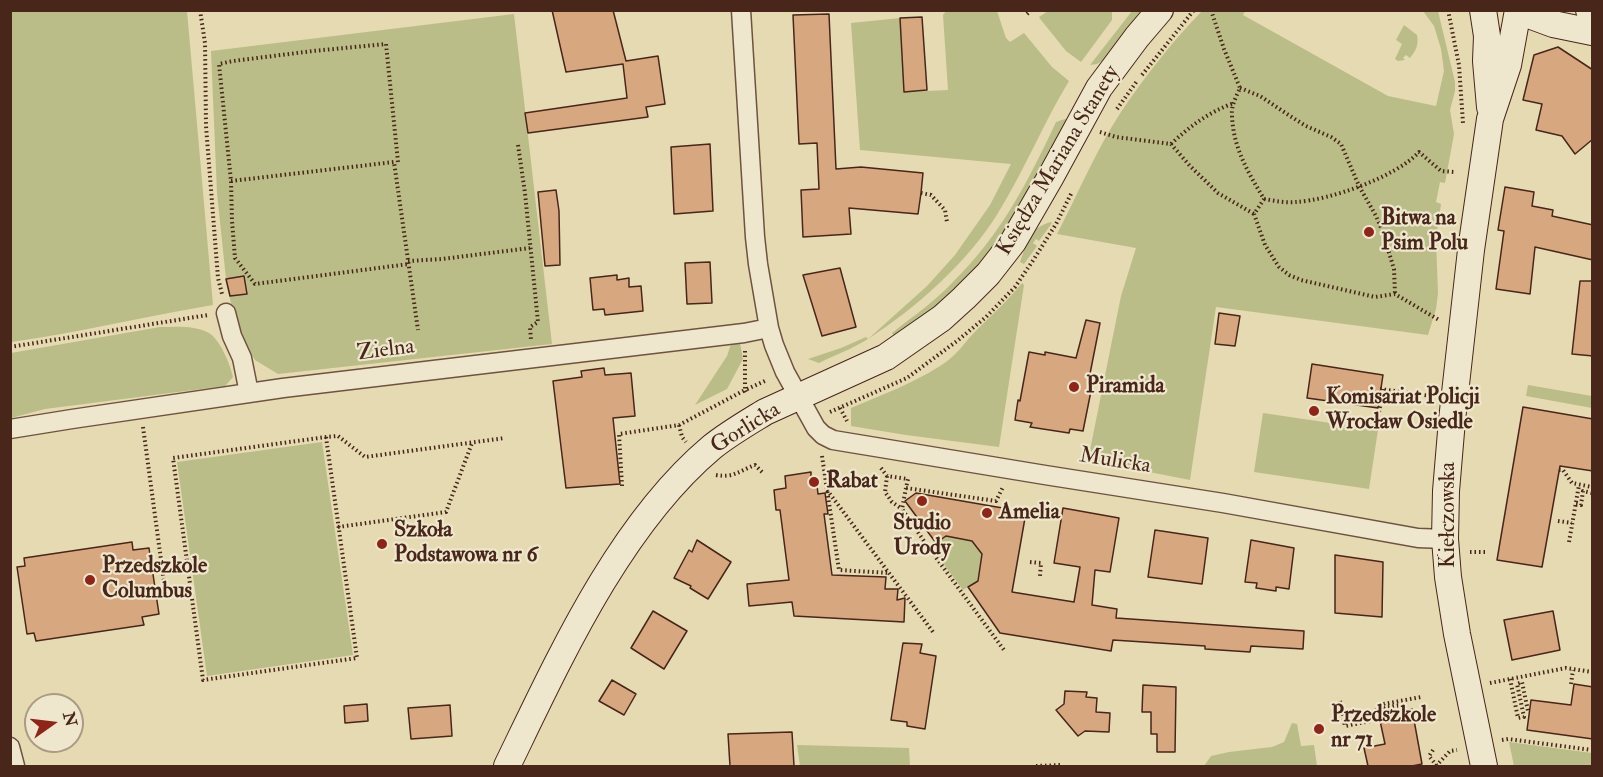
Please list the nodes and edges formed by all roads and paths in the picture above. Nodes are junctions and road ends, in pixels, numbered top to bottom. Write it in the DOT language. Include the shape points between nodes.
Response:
graph roads {
  1 [pos="200,10"];
  2 [pos="741,10"];
  3 [pos="1160,10"];
  4 [pos="1211,10"];
  5 [pos="1448,10"];
  6 [pos="1519,11"];
  7 [pos="1483,12"];
  8 [pos="1593,32"];
  9 [pos="1240,88"];
  10 [pos="1233,103"];
  11 [pos="1490,120"];
  12 [pos="1464,131"];
  13 [pos="1103,133"];
  14 [pos="1170,144"];
  15 [pos="518,145"];
  16 [pos="398,162"];
  17 [pos="1454,172"];
  18 [pos="231,181"];
  19 [pos="1359,186"];
  20 [pos="921,193"];
  21 [pos="1264,199"];
  22 [pos="1254,214"];
  23 [pos="947,222"];
  24 [pos="530,248"];
  25 [pos="408,262"];
  26 [pos="1395,294"];
  27 [pos="226,313"];
  28 [pos="1439,320"];
  29 [pos="530,327"];
  30 [pos="769,328"];
  31 [pos="418,330"];
  32 [pos="744,333"];
  33 [pos="10,347"];
  34 [pos="249,393"];
  35 [pos="1432,396"];
  36 [pos="799,397"];
  37 [pos="141,409"];
  38 [pos="680,425"];
  39 [pos="10,429"];
  40 [pos="1376,430"];
  41 [pos="326,437"];
  42 [pos="505,438"];
  43 [pos="472,442"];
  44 [pos="688,445"];
  45 [pos="821,449"];
  46 [pos="1559,470"];
  47 [pos="710,472"];
  48 [pos="764,474"];
  49 [pos="887,476"];
  50 [pos="1580,484"];
  51 [pos="622,486"];
  52 [pos="1593,487"];
  53 [pos="906,488"];
  54 [pos="827,490"];
  55 [pos="1593,493"];
  56 [pos="1576,504"];
  57 [pos="902,508"];
  58 [pos="1558,521"];
  59 [pos="1572,523"];
  60 [pos="338,527"];
  61 [pos="1569,542"];
  62 [pos="1454,546"];
  63 [pos="1485,552"];
  64 [pos="1030,562"];
  65 [pos="890,573"];
  66 [pos="1040,576"];
  67 [pos="164,582"];
  68 [pos="933,632"];
  69 [pos="1004,650"];
  70 [pos="1573,669"];
  71 [pos="1593,672"];
  72 [pos="1488,677"];
  73 [pos="1510,679"];
  74 [pos="1571,684"];
  75 [pos="1421,697"];
  76 [pos="1340,701"];
  77 [pos="1384,708"];
  78 [pos="1403,711"];
  79 [pos="1530,711"];
  80 [pos="10,747"];
  81 [pos="1503,749"];
  82 [pos="1433,750"];
  83 [pos="1458,750"];
  84 [pos="1593,750"];
  85 [pos="1061,765"];
  86 [pos="15,766"];
  87 [pos="507,766"];
  88 [pos="1036,766"];
  89 [pos="1042,766"];
  90 [pos="1436,766"];
  91 [pos="1484,766"];
  1 -- 27 [label="path" via="217,267"];
  2 -- 30 [label="street, Gorlicka" via="755,237"];
  3 -- 36 [label="street, Księdza Mariana Stanety" via="1099,88 1018,233 988,274 942,318 894,352"];
  4 -- 9 [label="path"];
  5 -- 12 [label="path" via="1460,65"];
  6 -- 7 [label="street"];
  6 -- 8 [label="street" via="1553,24"];
  6 -- 11 [label="street, Kiełczowska"];
  7 -- 11 [label="street, Kiełczowska"];
  9 -- 10 [label="path"];
  9 -- 19 [label="path" via="1341,144"];
  10 -- 14 [label="path" via="1216,110"];
  10 -- 21 [label="path" via="1236,142 1243,164"];
  11 -- 62 [label="street, Kiełczowska" via="1471,250 1446,491"];
  13 -- 14 [label="path"];
  14 -- 22 [label="path" via="1218,194"];
  15 -- 24 [label="path"];
  16 -- 18 [label="path" via="386,44 313,51 219,64"];
  17 -- 19 [label="path" via="1441,171 1419,152 1388,174"];
  18 -- 25 [label="path" via="236,258 255,284"];
  18 -- 25 [label="path" via="394,162"];
  19 -- 21 [label="path" via="1298,202"];
  19 -- 26 [label="path" via="1382,230 1394,269"];
  20 -- 23 [label="path" via="931,195 945,210"];
  21 -- 22 [label="path"];
  22 -- 26 [label="path" via="1265,245 1279,267 1289,274 1375,297"];
  24 -- 25 [label="path"];
  24 -- 29 [label="path" via="538,322"];
  25 -- 31 [label="path"];
  26 -- 28 [label="path"];
  27 -- 33 [label="path"];
  27 -- 34 [label="street"];
  30 -- 32 [label="street, Zielna"];
  30 -- 36 [label="street, Gorlicka" via="776,352"];
  32 -- 34 [label="street, Zielna"];
  32 -- 38 [label="path" via="745,390"];
  34 -- 37 [label="street, Zielna"];
  35 -- 40 [label="path" via="1382,389"];
  36 -- 62 [label="street, Mulicka" via="816,428 833,440 1211,501"];
  36 -- 87 [label="street, Gorlicka" via="765,412 713,447 673,486 638,529 572,636"];
  37 -- 39 [label="street, Zielna"];
  37 -- 67 [label="path"];
  38 -- 44 [label="path"];
  38 -- 51 [label="path" via="619,434"];
  41 -- 43 [label="path" via="338,436 365,458"];
  41 -- 60 [label="path"];
  41 -- 60 [label="path" via="173,458 203,680 357,658"];
  42 -- 43 [label="path"];
  43 -- 60 [label="path" via="446,512"];
  45 -- 54 [label="path"];
  46 -- 50 [label="path" via="1572,483"];
  47 -- 48 [label="path" via="728,476 755,465"];
  49 -- 57 [label="path" via="885,492"];
  50 -- 52 [label="path"];
  50 -- 56 [label="path"];
  53 -- 57 [label="path"];
  54 -- 65 [label="path"];
  54 -- 65 [label="path" via="839,570"];
  55 -- 56 [label="path" via="1584,491 1581,505"];
  56 -- 59 [label="path"];
  57 -- 69 [label="path"];
  58 -- 59 [label="path"];
  59 -- 61 [label="path"];
  62 -- 63 [label="path"];
  62 -- 91 [label="street, Kiełczowska" via="1448,577"];
  64 -- 66 [label="path" via="1041,563"];
  65 -- 68 [label="path"];
  70 -- 71 [label="path"];
  70 -- 73 [label="path"];
  70 -- 74 [label="path"];
  72 -- 73 [label="path" via="1490,683"];
  73 -- 79 [label="path" via="1518,718 1524,717 1516,684 1522,682"];
  75 -- 77 [label="path" via="1384,704"];
  76 -- 77 [label="path" via="1345,726 1376,720 1374,711"];
  77 -- 78 [label="path" via="1401,705"];
  80 -- 86 [label="street"];
  81 -- 84 [label="path" via="1501,740 1508,739"];
  82 -- 90 [label="path" via="1430,756"];
  83 -- 90 [label="path" via="1450,751"];
  85 -- 89 [label="path"];
  88 -- 89 [label="path"];
}
